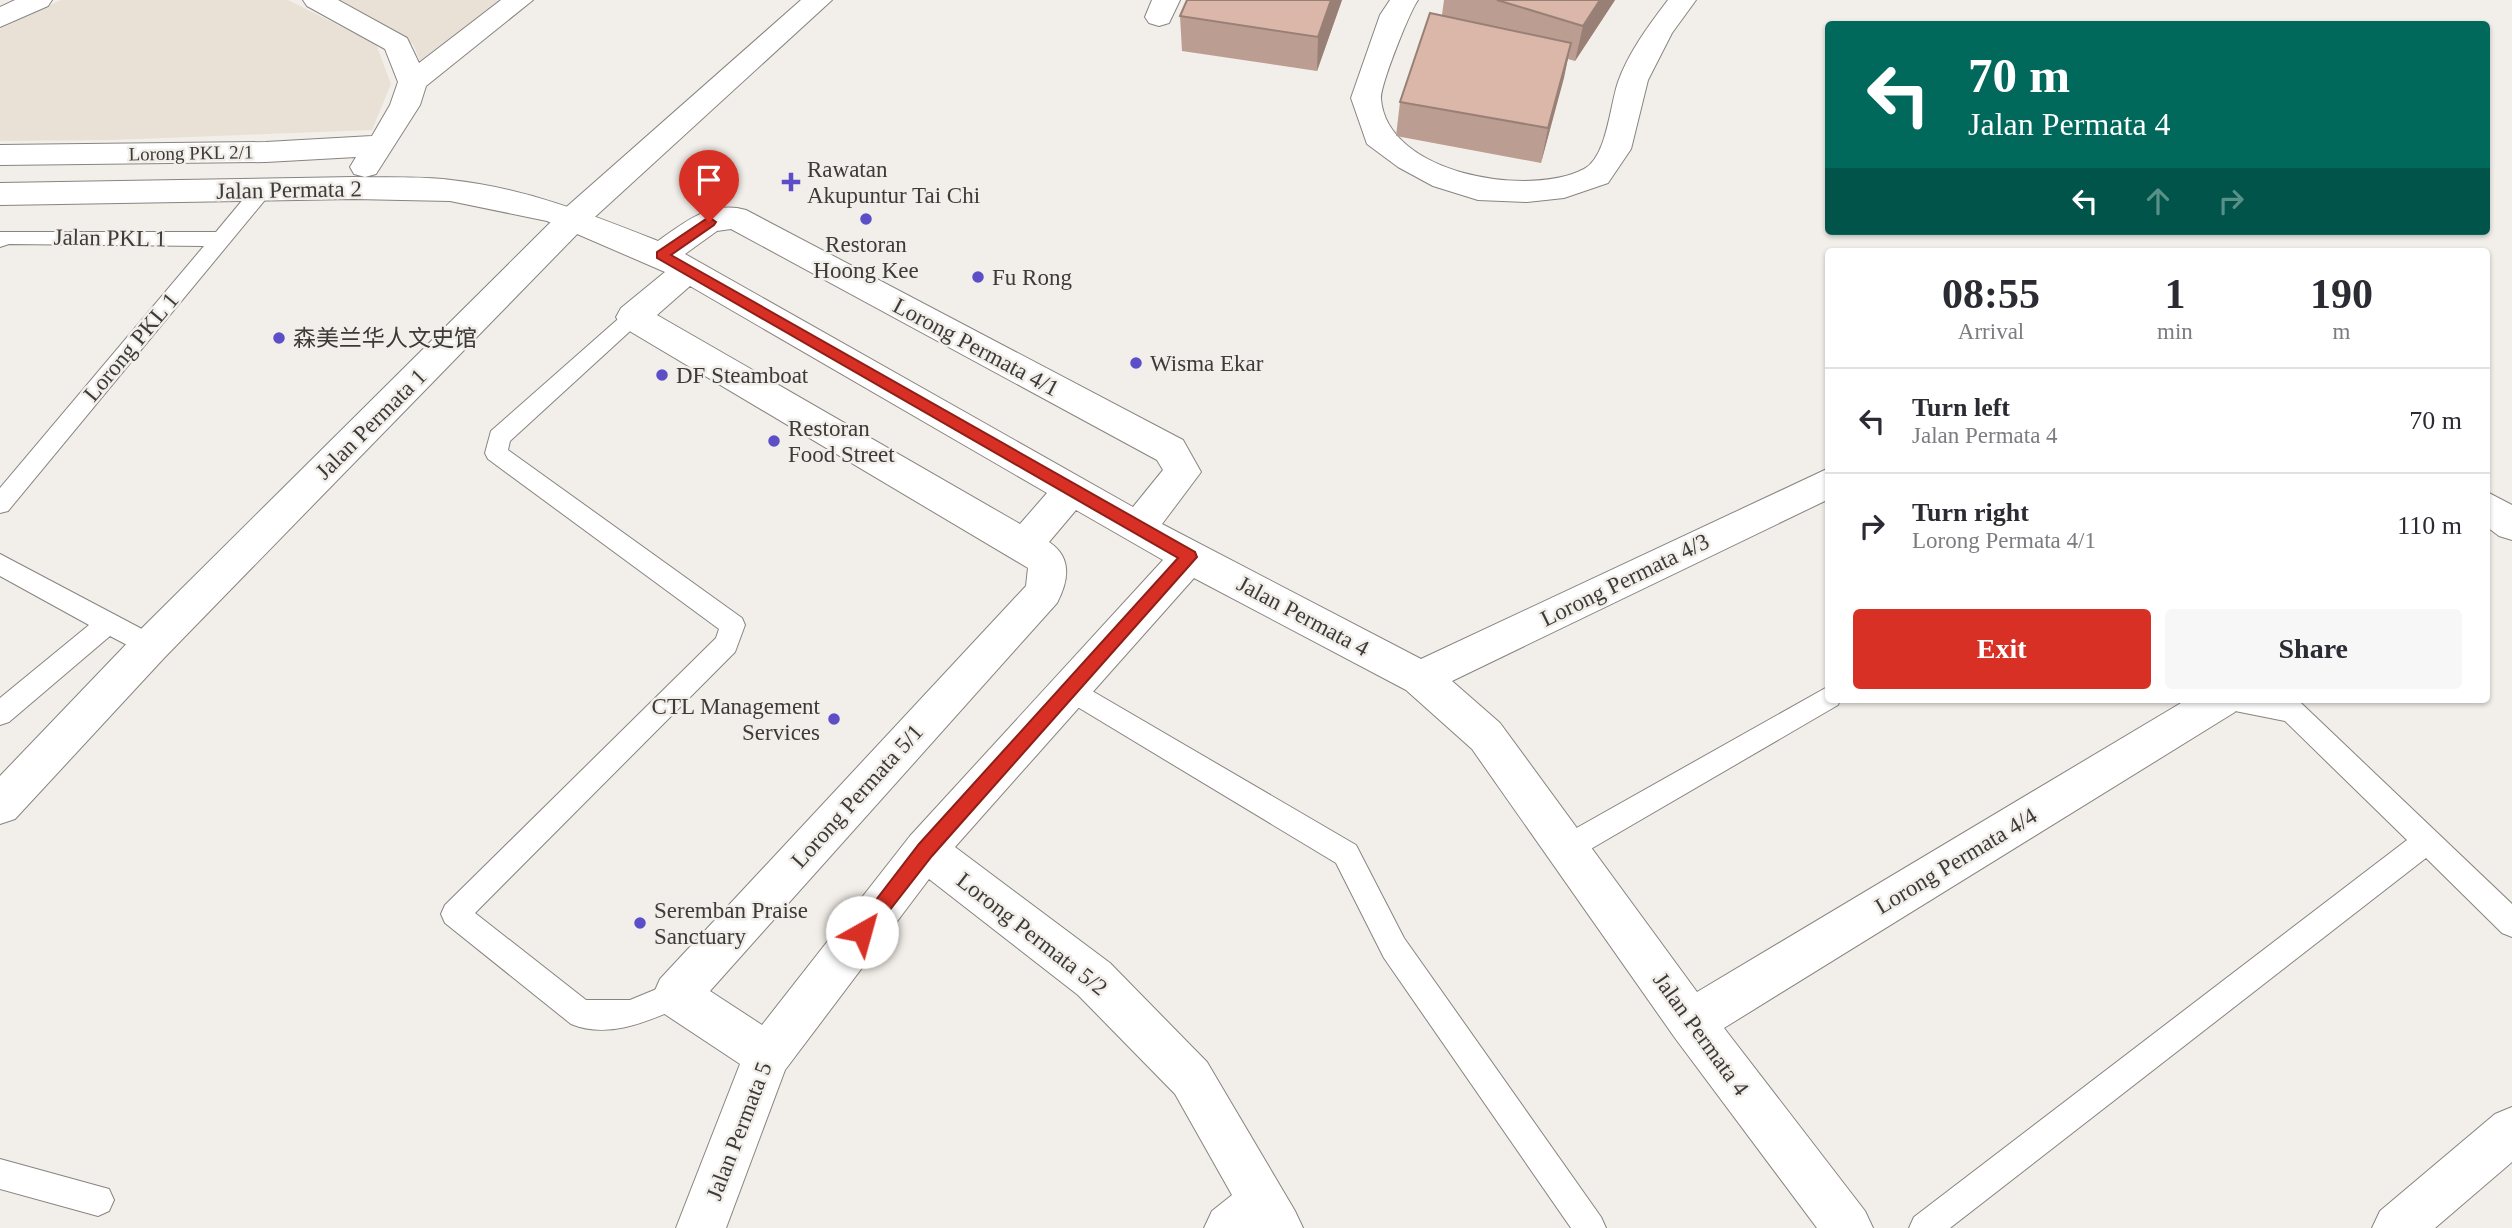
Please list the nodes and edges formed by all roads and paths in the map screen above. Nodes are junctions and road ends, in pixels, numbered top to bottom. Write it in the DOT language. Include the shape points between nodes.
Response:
graph roads {
  1 [pos="38,0"];
  2 [pos="317,0"];
  3 [pos="519,0"];
  4 [pos="818,0"];
  5 [pos="1404,0"];
  6 [pos="1682,0"];
  7 [pos="0,18"];
  8 [pos="413,82"];
  9 [pos="381,146"];
  10 [pos="0,155"];
  11 [pos="354,188"];
  12 [pos="262,190"];
  13 [pos="0,194"];
  14 [pos="574,218"];
  15 [pos="221,239"];
  16 [pos="0,240"];
  17 [pos="675,263"];
  18 [pos="633,317"];
  19 [pos="1825,484"];
  20 [pos="1071,490"];
  21 [pos="0,504"];
  22 [pos="2490,509"];
  23 [pos="2512,525"];
  24 [pos="1138,527"];
  25 [pos="1024,545"];
  26 [pos="1189,557"];
  27 [pos="0,564"];
  28 [pos="107,624"];
  29 [pos="150,646"];
  30 [pos="1420,678"];
  31 [pos="1070,690"];
  32 [pos="1825,699"];
  33 [pos="2216,703"];
  34 [pos="2247,703"];
  35 [pos="0,713"];
  36 [pos="0,805"];
  37 [pos="2427,841"];
  38 [pos="1567,848"];
  39 [pos="925,850"];
  40 [pos="2512,923"];
  41 [pos="676,995"];
  42 [pos="1691,1022"];
  43 [pos="767,1055"];
  44 [pos="2512,1130"];
  45 [pos="0,1174"];
  46 [pos="98,1200"];
  47 [pos="1257,1219"];
  48 [pos="701,1228"];
  49 [pos="1590,1228"];
  50 [pos="1848,1228"];
  51 [pos="1925,1228"];
  52 [pos="2397,1228"];
  1 -- 7 [label="street"];
  2 -- 8 [label="street" via="397,44"];
  3 -- 8 [label="street"];
  4 -- 14 [label="street, Jalan Permata 1"];
  5 -- 6 [label="street" via="1394,15 1366,99 1378,137 1444,179 1478,189 1527,191 1564,187 1597,176 1616,149 1633,80"];
  8 -- 9 [label="street"];
  9 -- 10 [label="street, Lorong PKL 2/1"];
  9 -- 11 [label="street"];
  11 -- 12 [label="street, Jalan Permata 2"];
  11 -- 14 [label="street, Jalan Permata 2" via="450,190"];
  12 -- 13 [label="street, Jalan Permata 2"];
  12 -- 15 [label="lane, Lorong PKL 1"];
  14 -- 17 [label="street, Jalan Permata 4"];
  14 -- 29 [label="street, Jalan Permata 1"];
  15 -- 16 [label="lane, Jalan PKL 1"];
  15 -- 21 [label="lane, Lorong PKL 1"];
  17 -- 18 [label="street"];
  17 -- 20 [label="street, Jalan Permata 4"];
  17 -- 24 [label="street, Lorong Permata 4/1" via="709,222 735,218 1170,450 1183,472"];
  18 -- 25 [label="street"];
  18 -- 41 [label="lane" via="499,436 496,453 733,625 726,644 455,914 581,1014 630,1014"];
  19 -- 30 [label="street, Lorong Permata 4/3"];
  20 -- 24 [label="street, Jalan Permata 4"];
  20 -- 25 [label="street"];
  22 -- 23 [label="street"];
  24 -- 26 [label="street, Jalan Permata 4"];
  25 -- 41 [label="street, Lorong Permata 5/1" via="1048,561 1044,592"];
  26 -- 30 [label="street, Jalan Permata 4"];
  26 -- 31 [label="street, Jalan Permata 5"];
  27 -- 28 [label="lane"];
  28 -- 29 [label="lane"];
  28 -- 35 [label="lane"];
  29 -- 36 [label="street, Jalan Permata 1"];
  30 -- 38 [label="street, Jalan Permata 4" via="1486,736"];
  31 -- 39 [label="street, Jalan Permata 5"];
  31 -- 49 [label="lane" via="1346,854 1394,948"];
  32 -- 38 [label="lane"];
  33 -- 42 [label="street, Lorong Permata 4/4"];
  34 -- 37 [label="lane" via="2292,711"];
  37 -- 40 [label="lane"];
  37 -- 51 [label="lane"];
  38 -- 42 [label="street, Jalan Permata 4"];
  39 -- 43 [label="street, Jalan Permata 5"];
  39 -- 47 [label="street, Lorong Permata 5/2" via="1094,979 1191,1078"];
  41 -- 43 [label="street"];
  42 -- 50 [label="street, Jalan Permata 4"];
  43 -- 48 [label="street, Jalan Permata 5"];
  44 -- 52 [label="street"];
  45 -- 46 [label="lane"];
}
